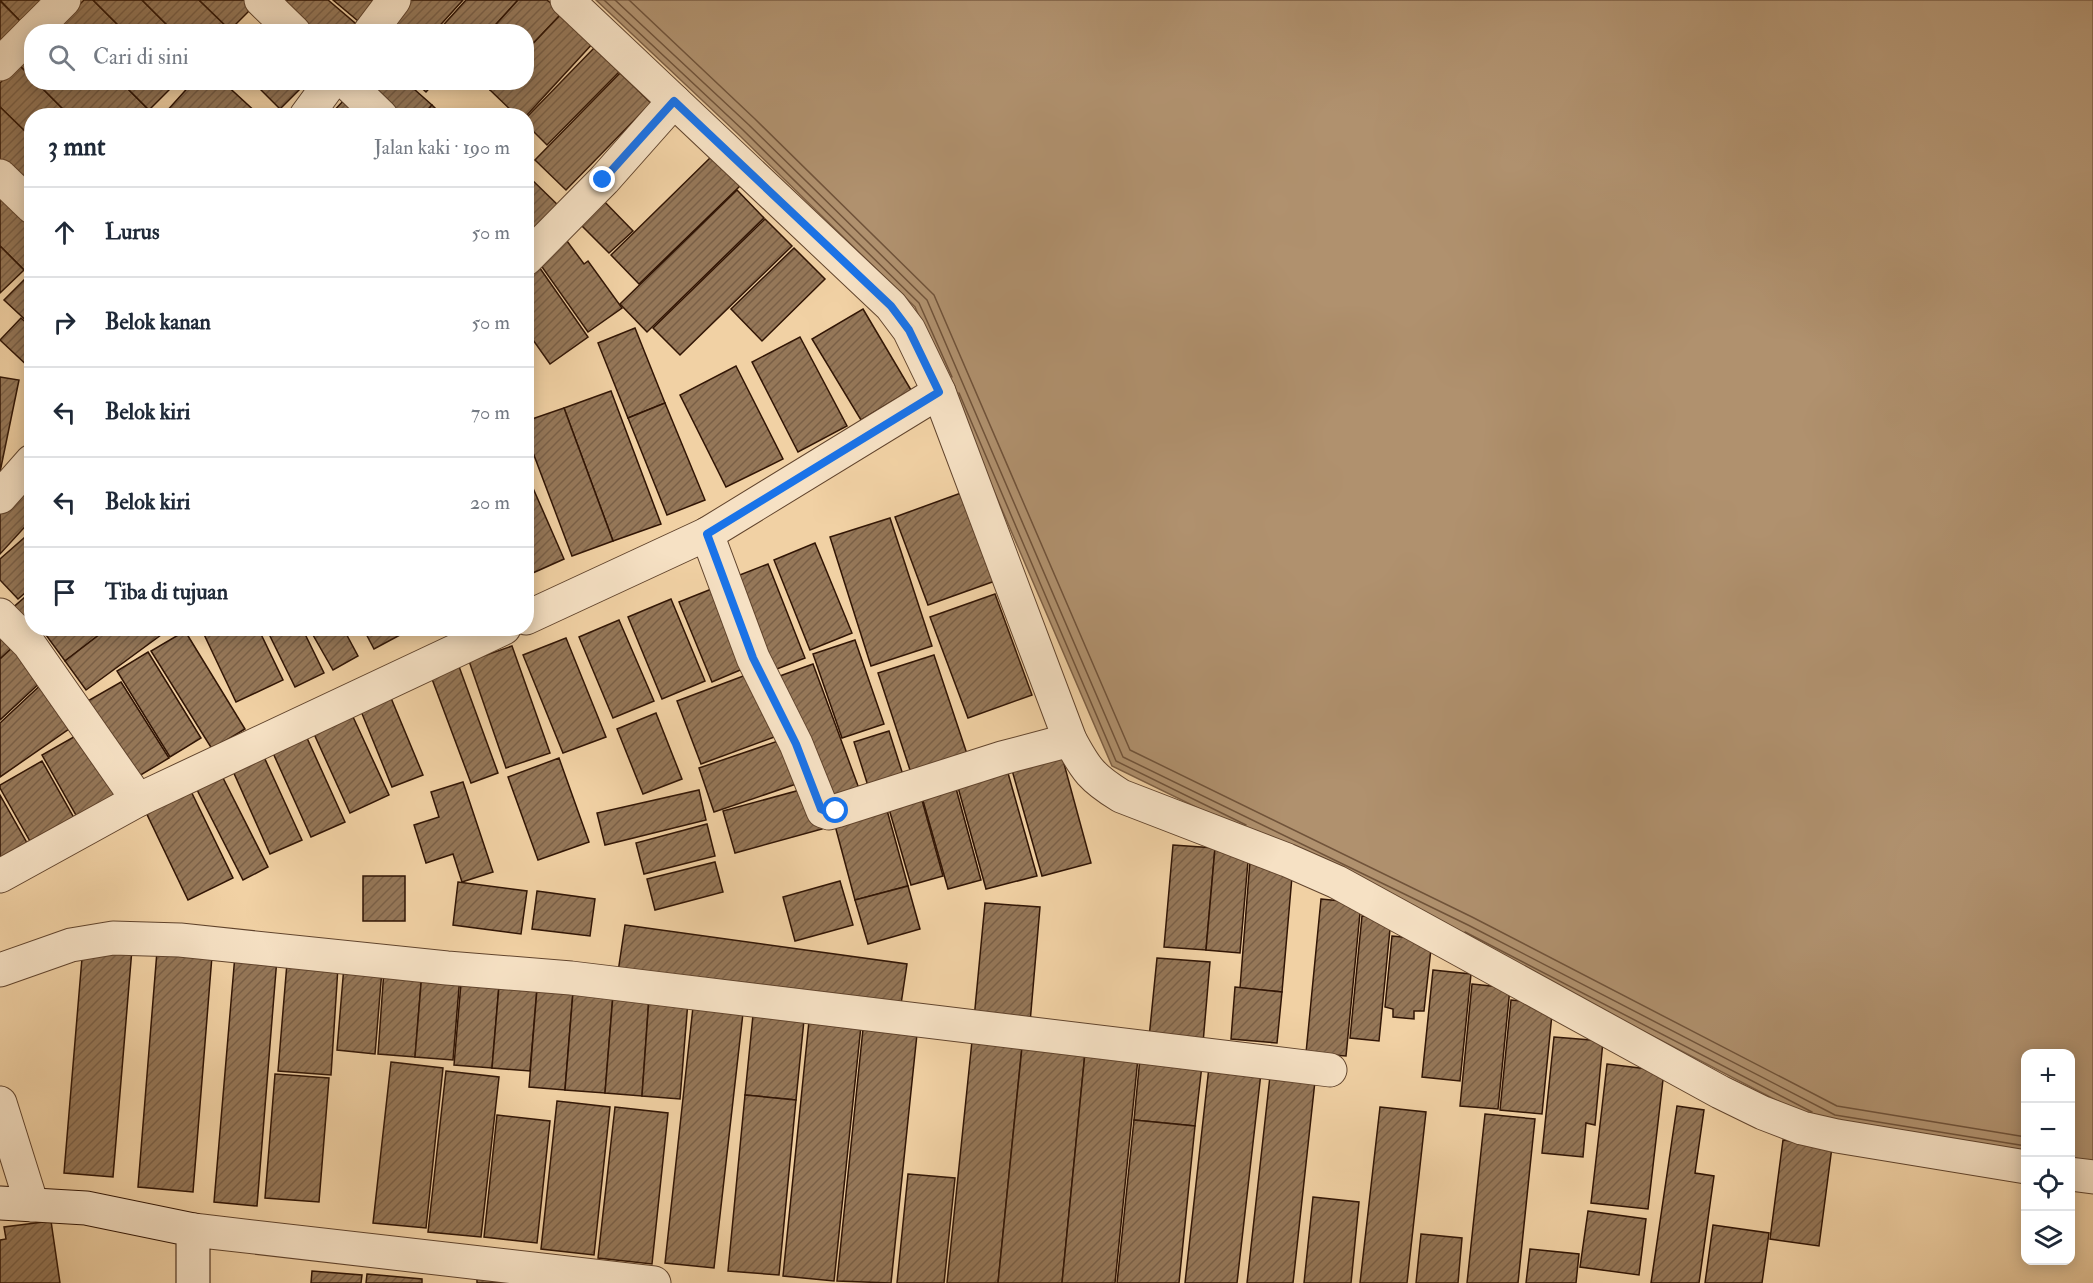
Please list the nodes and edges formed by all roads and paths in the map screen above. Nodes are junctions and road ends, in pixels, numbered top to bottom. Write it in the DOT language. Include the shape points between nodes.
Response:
graph roads {
  1 [pos="64,0"];
  2 [pos="261,0"];
  3 [pos="394,0"];
  4 [pos="567,0"];
  5 [pos="40,24"];
  6 [pos="286,24"];
  7 [pos="376,24"];
  8 [pos="24,40"];
  9 [pos="0,64"];
  10 [pos="325,90"];
  11 [pos="354,90"];
  12 [pos="674,101"];
  13 [pos="312,108"];
  14 [pos="373,108"];
  15 [pos="0,177"];
  16 [pos="24,200"];
  17 [pos="534,250"];
  18 [pos="939,392"];
  19 [pos="24,470"];
  20 [pos="0,497"];
  21 [pos="707,534"];
  22 [pos="534,614"];
  23 [pos="0,615"];
  24 [pos="24,628"];
  25 [pos="38,636"];
  26 [pos="487,636"];
  27 [pos="1070,740"];
  28 [pos="138,800"];
  29 [pos="0,876"];
  30 [pos="0,970"];
  31 [pos="1330,1070"];
  32 [pos="0,1103"];
  33 [pos="2021,1166"];
  34 [pos="2075,1175"];
  35 [pos="2093,1178"];
  36 [pos="0,1203"];
  37 [pos="32,1205"];
  38 [pos="193,1230"];
  39 [pos="194,1283"];
  40 [pos="654,1283"];
  1 -- 5 [label="street"];
  2 -- 6 [label="street"];
  3 -- 7 [label="street"];
  4 -- 12 [label="street"];
  8 -- 9 [label="street"];
  10 -- 13 [label="street"];
  11 -- 14 [label="street"];
  12 -- 17 [label="street"];
  12 -- 18 [label="street" via="891,306 909,330"];
  15 -- 16 [label="street"];
  18 -- 21 [label="street"];
  18 -- 27 [label="street"];
  19 -- 20 [label="street"];
  21 -- 22 [label="street"];
  21 -- 27 [label="street" via="753,658 796,744 823,811 836,811"];
  23 -- 24 [label="street"];
  25 -- 28 [label="street"];
  26 -- 28 [label="street"];
  27 -- 33 [label="street" via="1084,766 1120,796 1337,882 1763,1113 1837,1137"];
  28 -- 29 [label="street"];
  30 -- 31 [label="street" via="71,945 113,938 180,940 571,978"];
  32 -- 37 [label="street"];
  34 -- 35 [label="street"];
  36 -- 37 [label="street"];
  37 -- 38 [label="street" via="87,1208"];
  38 -- 39 [label="street"];
  38 -- 40 [label="street"];
}
